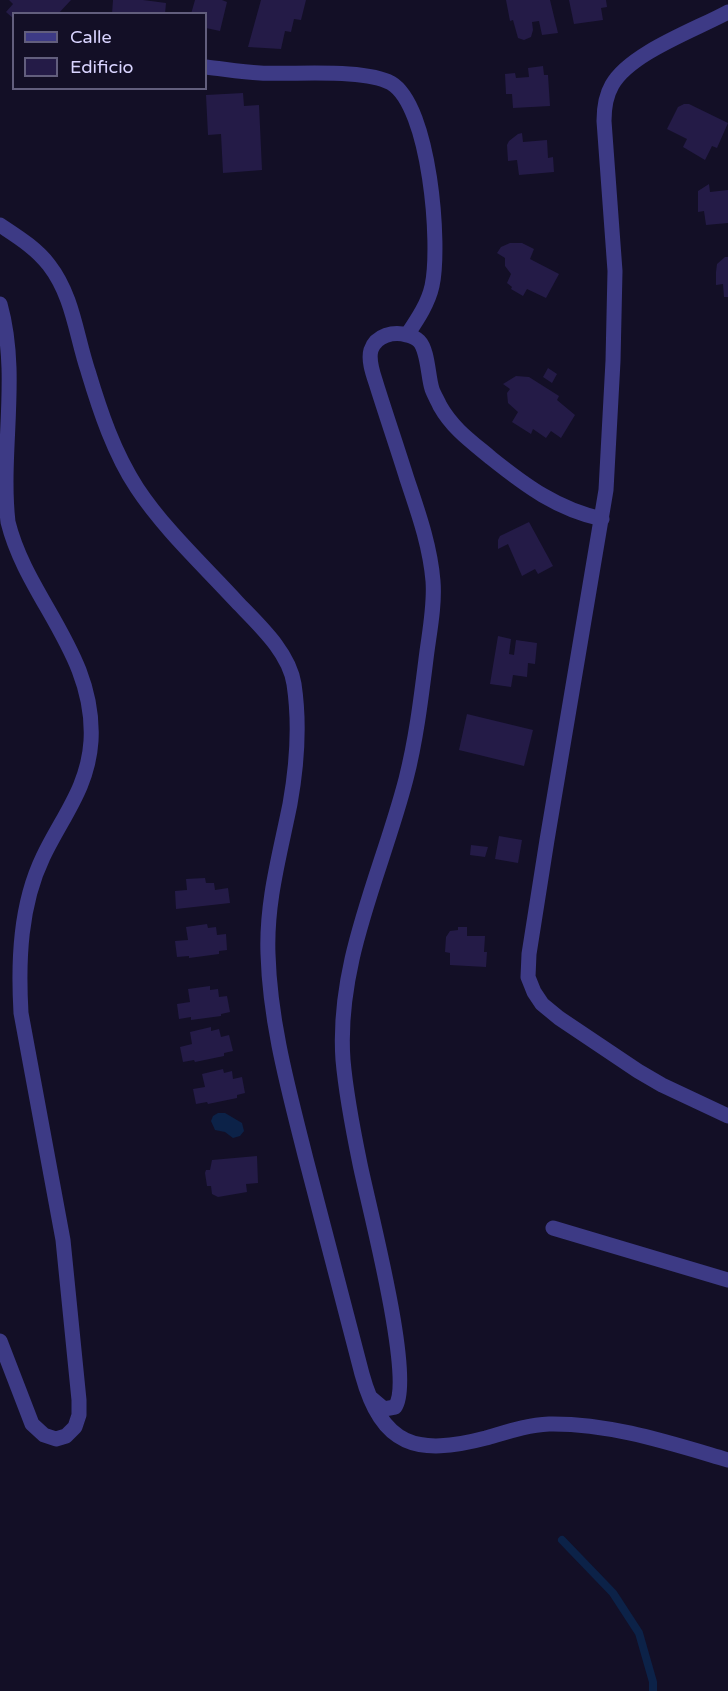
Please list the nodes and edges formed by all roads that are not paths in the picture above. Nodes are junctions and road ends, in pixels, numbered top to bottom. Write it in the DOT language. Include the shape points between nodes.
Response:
graph roads {
  1 [pos="728,12"];
  2 [pos="207,67"];
  3 [pos="0,225"];
  4 [pos="0,304"];
  5 [pos="407,335"];
  6 [pos="602,519"];
  7 [pos="728,1116"];
  8 [pos="553,1228"];
  9 [pos="728,1281"];
  10 [pos="0,1341"];
  11 [pos="368,1394"];
  12 [pos="728,1460"];
  1 -- 6 [label="street" via="635,60 611,86 605,104 615,271"];
  2 -- 5 [label="street" via="260,73 357,75 377,78 400,90 422,140 435,249 432,286"];
  3 -- 11 [label="street" via="48,263 62,285 106,424 137,488 260,626 282,654 294,680 296,760 267,927 271,998 288,1085"];
  4 -- 10 [label="street" via="6,343 3,496 8,524 18,551 67,640 86,691 91,722 81,789 42,858 32,889 24,919 19,977 21,1013 65,1263 79,1400 75,1427 66,1436 56,1439 44,1435 32,1424"];
  5 -- 6 [label="street" via="424,349 432,390 453,426 531,488 579,514"];
  5 -- 11 [label="street" via="397,332 378,341 371,350 371,365 430,561 430,632 415,739 347,976 342,1026 348,1095 388,1294 401,1384 399,1403 390,1409 380,1407"];
  6 -- 7 [label="street" via="547,840 528,977 542,1004 559,1018 662,1085"];
  8 -- 9 [label="street"];
  11 -- 12 [label="street" via="387,1427 398,1436 431,1447 522,1427 576,1425 624,1432"];
}
